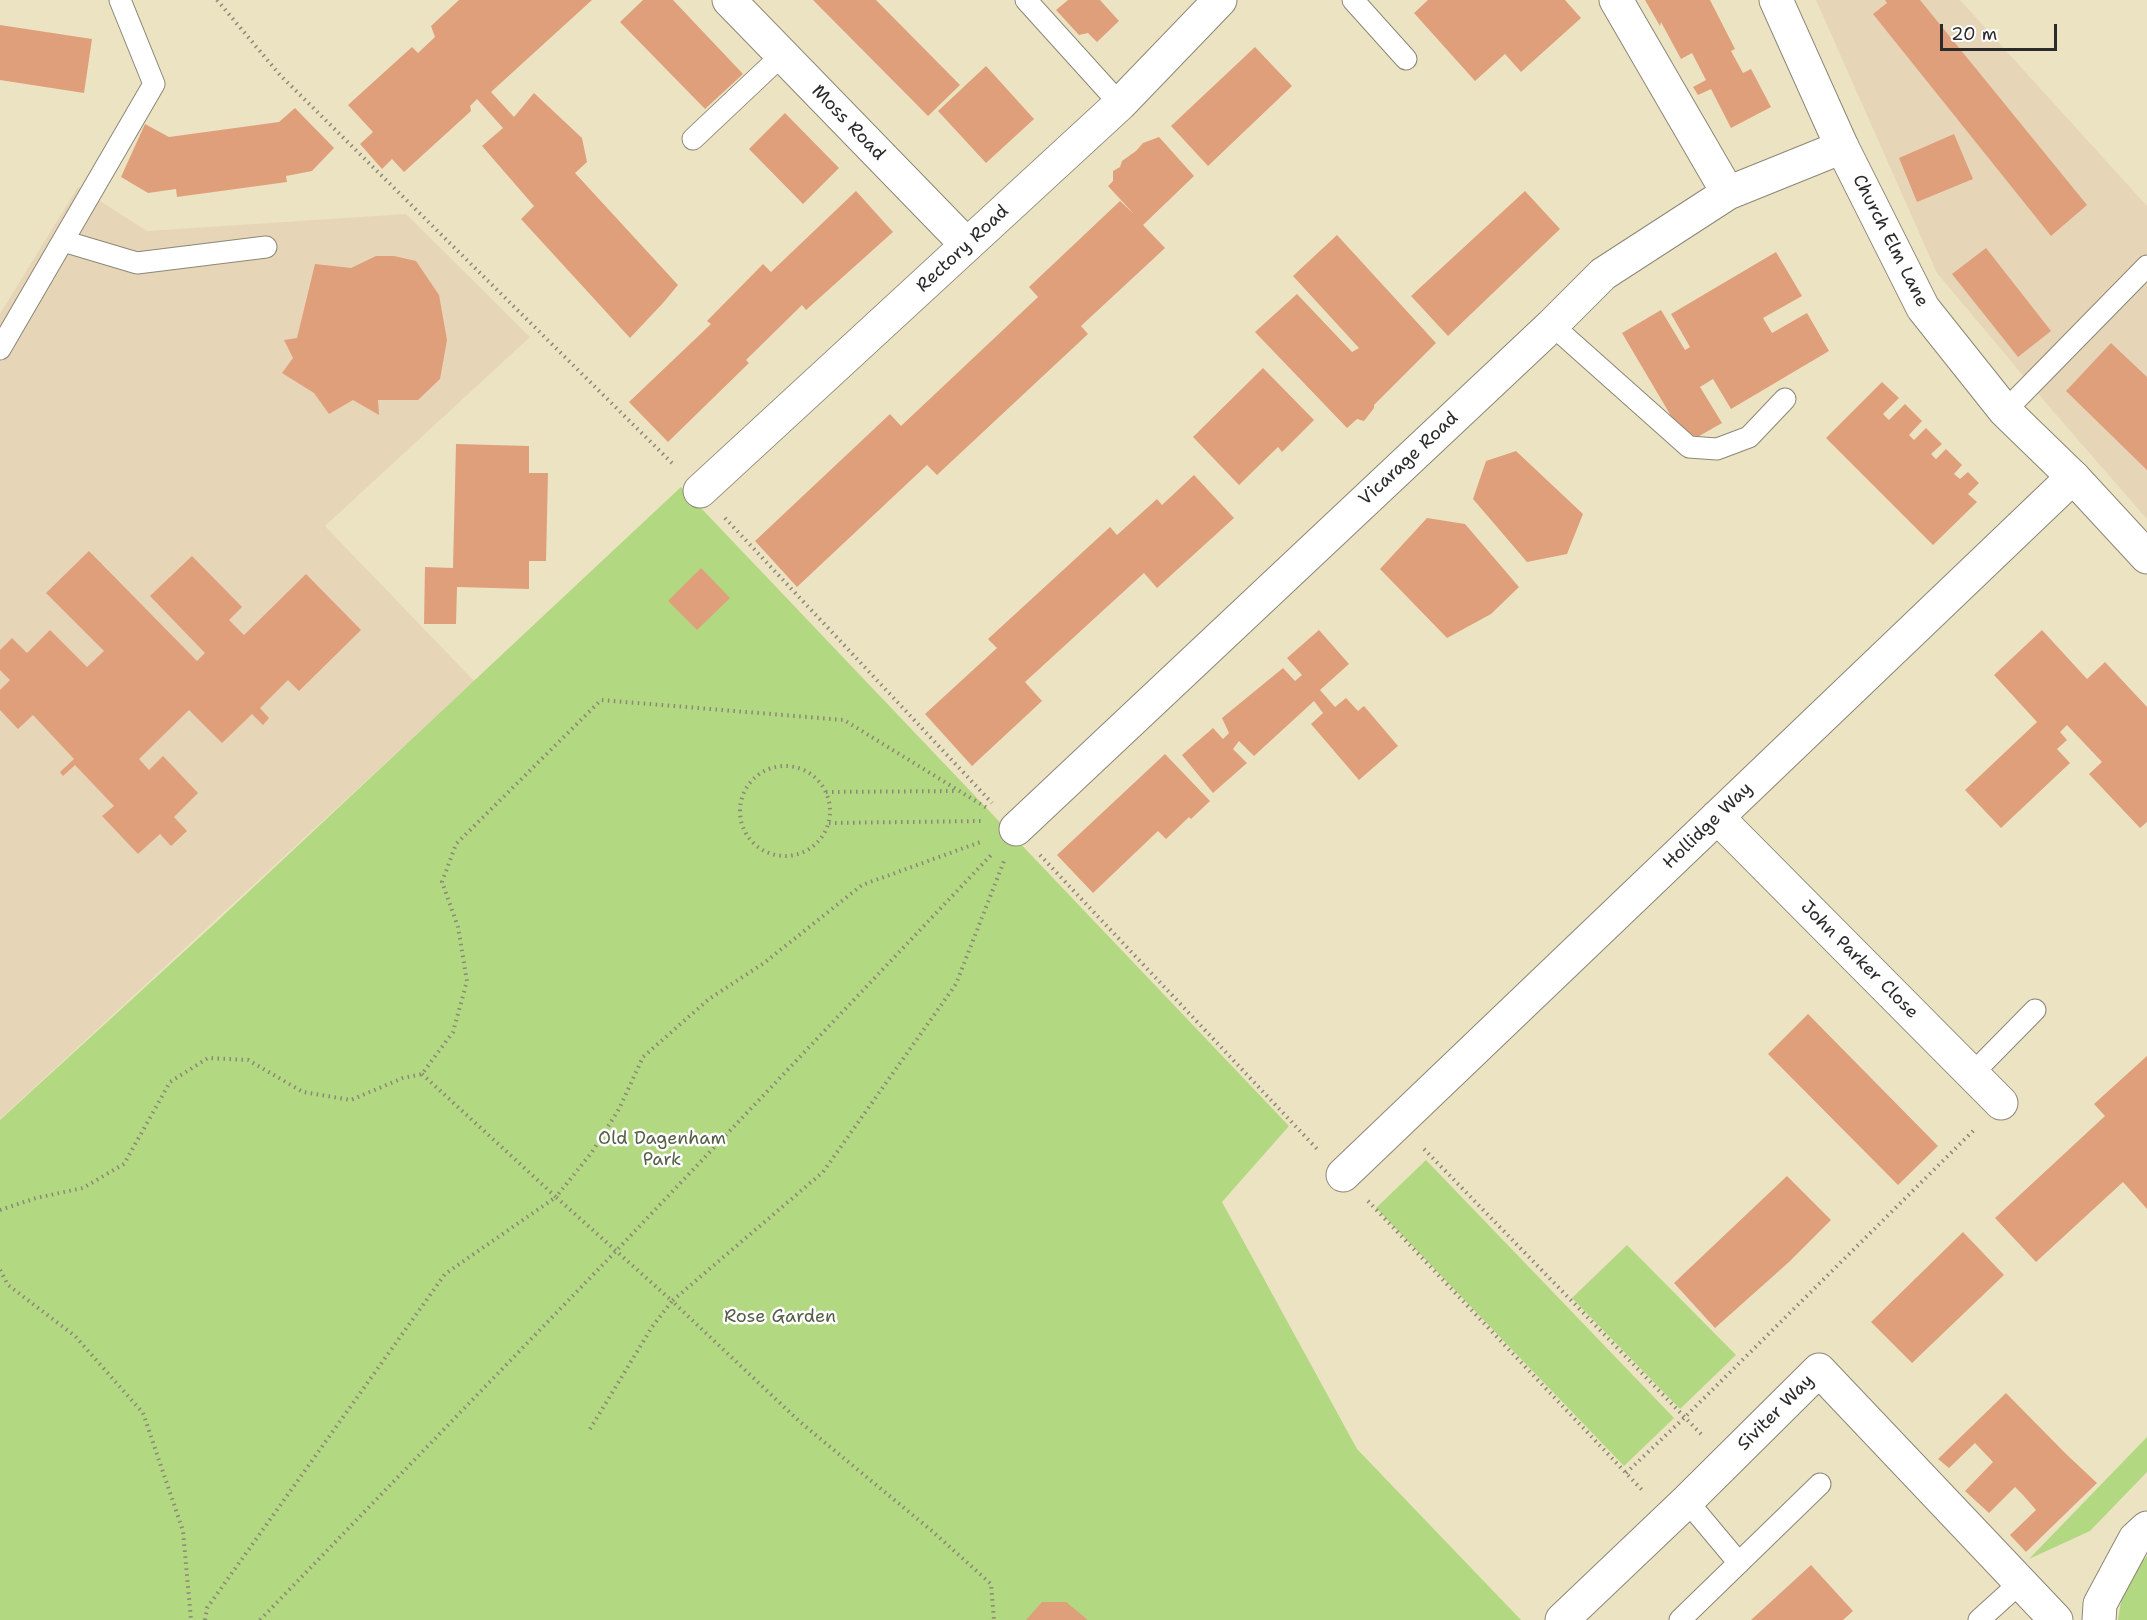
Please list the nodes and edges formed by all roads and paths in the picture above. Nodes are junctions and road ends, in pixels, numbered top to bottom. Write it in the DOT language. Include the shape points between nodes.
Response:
graph roads {
  1 [pos="120,0"];
  2 [pos="217,0"];
  3 [pos="729,0"];
  4 [pos="1026,0"];
  5 [pos="1220,0"];
  6 [pos="1353,0"];
  7 [pos="1616,0"];
  8 [pos="1776,0"];
  9 [pos="782,55"];
  10 [pos="1406,59"];
  11 [pos="1120,104"];
  12 [pos="693,139"];
  13 [pos="1842,147"];
  14 [pos="1728,193"];
  15 [pos="63,241"];
  16 [pos="967,245"];
  17 [pos="266,247"];
  18 [pos="2147,266"];
  19 [pos="1552,325"];
  20 [pos="0,349"];
  21 [pos="1785,399"];
  22 [pos="2005,411"];
  23 [pos="2073,477"];
  24 [pos="700,491"];
  25 [pos="2147,557"];
  26 [pos="960,791"];
  27 [pos="826,792"];
  28 [pos="1717,817"];
  29 [pos="829,823"];
  30 [pos="1012,825"];
  31 [pos="2035,1010"];
  32 [pos="422,1074"];
  33 [pos="1972,1074"];
  34 [pos="2001,1103"];
  35 [pos="1399,1123"];
  36 [pos="1343,1175"];
  37 [pos="556,1197"];
  38 [pos="0,1210"];
  39 [pos="616,1251"];
  40 [pos="0,1270"];
  41 [pos="672,1301"];
  42 [pos="1684,1418"];
  43 [pos="590,1429"];
  44 [pos="1729,1460"];
  45 [pos="1626,1473"];
  46 [pos="1820,1484"];
  47 [pos="1678,1510"];
  48 [pos="2147,1527"];
  49 [pos="1739,1563"];
  50 [pos="2021,1582"];
  51 [pos="191,1620"];
  52 [pos="205,1620"];
  53 [pos="260,1620"];
  54 [pos="994,1620"];
  55 [pos="1562,1620"];
  56 [pos="1680,1620"];
  57 [pos="1979,1620"];
  58 [pos="2056,1620"];
  59 [pos="2099,1620"];
  1 -- 15 [label="lane" via="154,84"];
  2 -- 24 [label="path" via="288,84"];
  3 -- 9 [label="street, Moss Road"];
  4 -- 11 [label="lane"];
  5 -- 11 [label="street, Rectory Road"];
  6 -- 10 [label="lane"];
  7 -- 14 [label="street"];
  8 -- 13 [label="street, Church Elm Lane"];
  9 -- 12 [label="lane"];
  9 -- 16 [label="street, Moss Road"];
  11 -- 16 [label="street, Rectory Road"];
  13 -- 14 [label="street, Vicarage Road"];
  13 -- 22 [label="street, Church Elm Lane" via="1923,308"];
  14 -- 19 [label="street, Vicarage Road" via="1604,274"];
  15 -- 17 [label="lane" via="137,263"];
  15 -- 20 [label="lane"];
  16 -- 24 [label="street, Rectory Road"];
  18 -- 22 [label="lane"];
  19 -- 21 [label="lane" via="1689,447 1717,450 1749,437"];
  19 -- 30 [label="street, Vicarage Road"];
  22 -- 23 [label="street, Church Elm Lane"];
  23 -- 25 [label="street, Church Elm Lane"];
  23 -- 28 [label="street, Hollidge Way"];
  24 -- 30 [label="path"];
  26 -- 27 [label="path"];
  26 -- 30 [label="path"];
  26 -- 32 [label="path" via="844,720 602,700 456,843 442,882 458,927 467,981 453,1032"];
  27 -- 29 [label="path"];
  27 -- 29 [label="path" via="807,772 780,766 754,777 740,802 739,816 753,844 782,857 811,849"];
  28 -- 33 [label="street, John Parker Close"];
  28 -- 35 [label="street, Hollidge Way"];
  29 -- 30 [label="path"];
  30 -- 36 [label="path"];
  30 -- 37 [label="path" via="862,885 764,963 709,999 643,1056 614,1118"];
  30 -- 39 [label="path"];
  30 -- 41 [label="path" via="956,984 823,1172"];
  31 -- 33 [label="lane"];
  32 -- 37 [label="path"];
  32 -- 38 [label="path" via="351,1100 303,1092 248,1060 208,1058 170,1082 124,1164 83,1188 36,1197"];
  33 -- 34 [label="street, John Parker Close"];
  34 -- 42 [label="path"];
  35 -- 36 [label="street, Hollidge Way"];
  35 -- 42 [label="path"];
  36 -- 45 [label="path"];
  37 -- 39 [label="path"];
  37 -- 52 [label="path" via="445,1274 207,1608"];
  39 -- 41 [label="path"];
  39 -- 53 [label="path"];
  40 -- 51 [label="path" via="8,1285 75,1336 143,1413 183,1531"];
  41 -- 43 [label="path"];
  41 -- 54 [label="path" via="800,1422 991,1584"];
  42 -- 44 [label="path"];
  42 -- 45 [label="path"];
  44 -- 47 [label="street, Siviter Way"];
  44 -- 50 [label="street, Siviter Way" via="1819,1370"];
  45 -- 47 [label="path"];
  46 -- 49 [label="lane"];
  47 -- 49 [label="lane"];
  47 -- 55 [label="street, Siviter Way"];
  48 -- 59 [label="street" via="2135,1539 2100,1604"];
  49 -- 56 [label="lane"];
  50 -- 57 [label="lane"];
  50 -- 58 [label="street, Siviter Way"];
}
